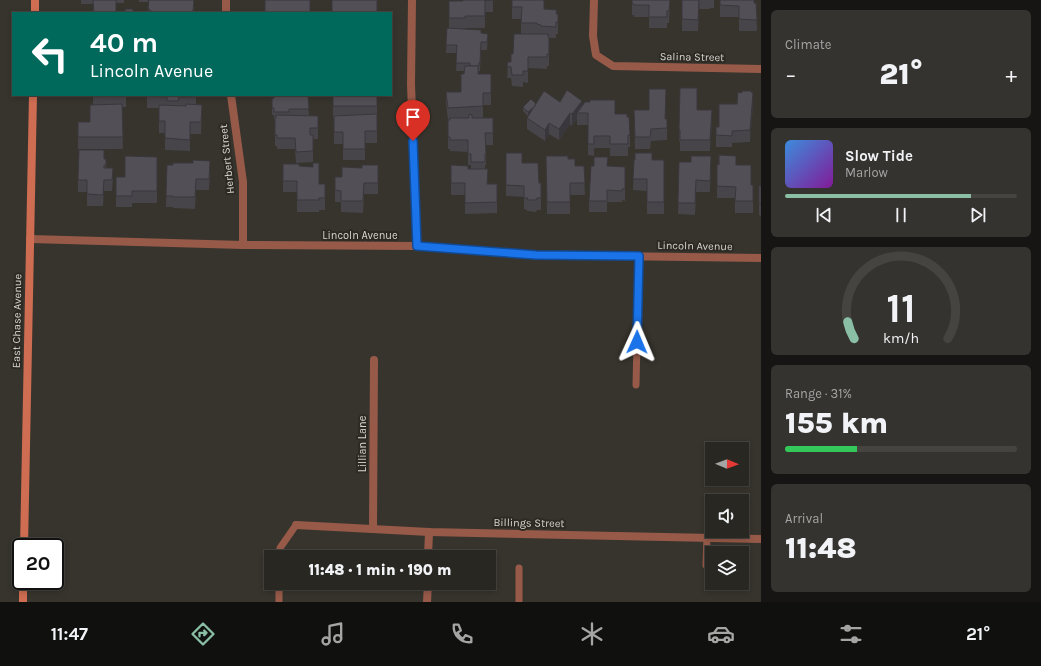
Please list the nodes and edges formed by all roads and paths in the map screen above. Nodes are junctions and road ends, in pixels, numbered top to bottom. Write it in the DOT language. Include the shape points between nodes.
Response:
graph roads {
  1 [pos="35,0"];
  2 [pos="226,0"];
  3 [pos="412,0"];
  4 [pos="594,0"];
  5 [pos="35,12"];
  6 [pos="226,12"];
  7 [pos="761,69"];
  8 [pos="33,96"];
  9 [pos="231,96"];
  10 [pos="30,239"];
  11 [pos="243,245"];
  12 [pos="417,246"];
  13 [pos="639,256"];
  14 [pos="761,258"];
  15 [pos="374,360"];
  16 [pos="636,385"];
  17 [pos="296,525"];
  18 [pos="373,529"];
  19 [pos="429,532"];
  20 [pos="705,537"];
  21 [pos="24,538"];
  22 [pos="749,538"];
  23 [pos="761,538"];
  24 [pos="280,550"];
  25 [pos="428,550"];
  26 [pos="520,568"];
  27 [pos="23,590"];
  28 [pos="279,590"];
  29 [pos="428,590"];
  30 [pos="23,602"];
  31 [pos="279,602"];
  32 [pos="427,602"];
  33 [pos="519,602"];
  1 -- 5 [label="main road"];
  2 -- 6 [label="street"];
  3 -- 12 [label="street" via="411,84"];
  4 -- 7 [label="street, Salina Street" via="593,36 596,55 613,66"];
  8 -- 10 [label="main road, East Chase Avenue"];
  9 -- 11 [label="street, Herbert Street" via="243,182"];
  10 -- 11 [label="street, Lincoln Avenue"];
  10 -- 21 [label="main road, East Chase Avenue"];
  11 -- 12 [label="street, Lincoln Avenue"];
  12 -- 13 [label="street, Lincoln Avenue" via="536,255"];
  13 -- 14 [label="street, Lincoln Avenue"];
  13 -- 16 [label="lane"];
  15 -- 18 [label="street, Lillian Lane"];
  17 -- 18 [label="street, Billings Street"];
  17 -- 24 [label="lane"];
  18 -- 19 [label="street, Billings Street"];
  19 -- 20 [label="street, Billings Street"];
  19 -- 25 [label="street"];
  22 -- 23 [label="street, Billings Street"];
  26 -- 33 [label="lane"];
  27 -- 30 [label="main road"];
  28 -- 31 [label="lane"];
  29 -- 32 [label="street"];
}
